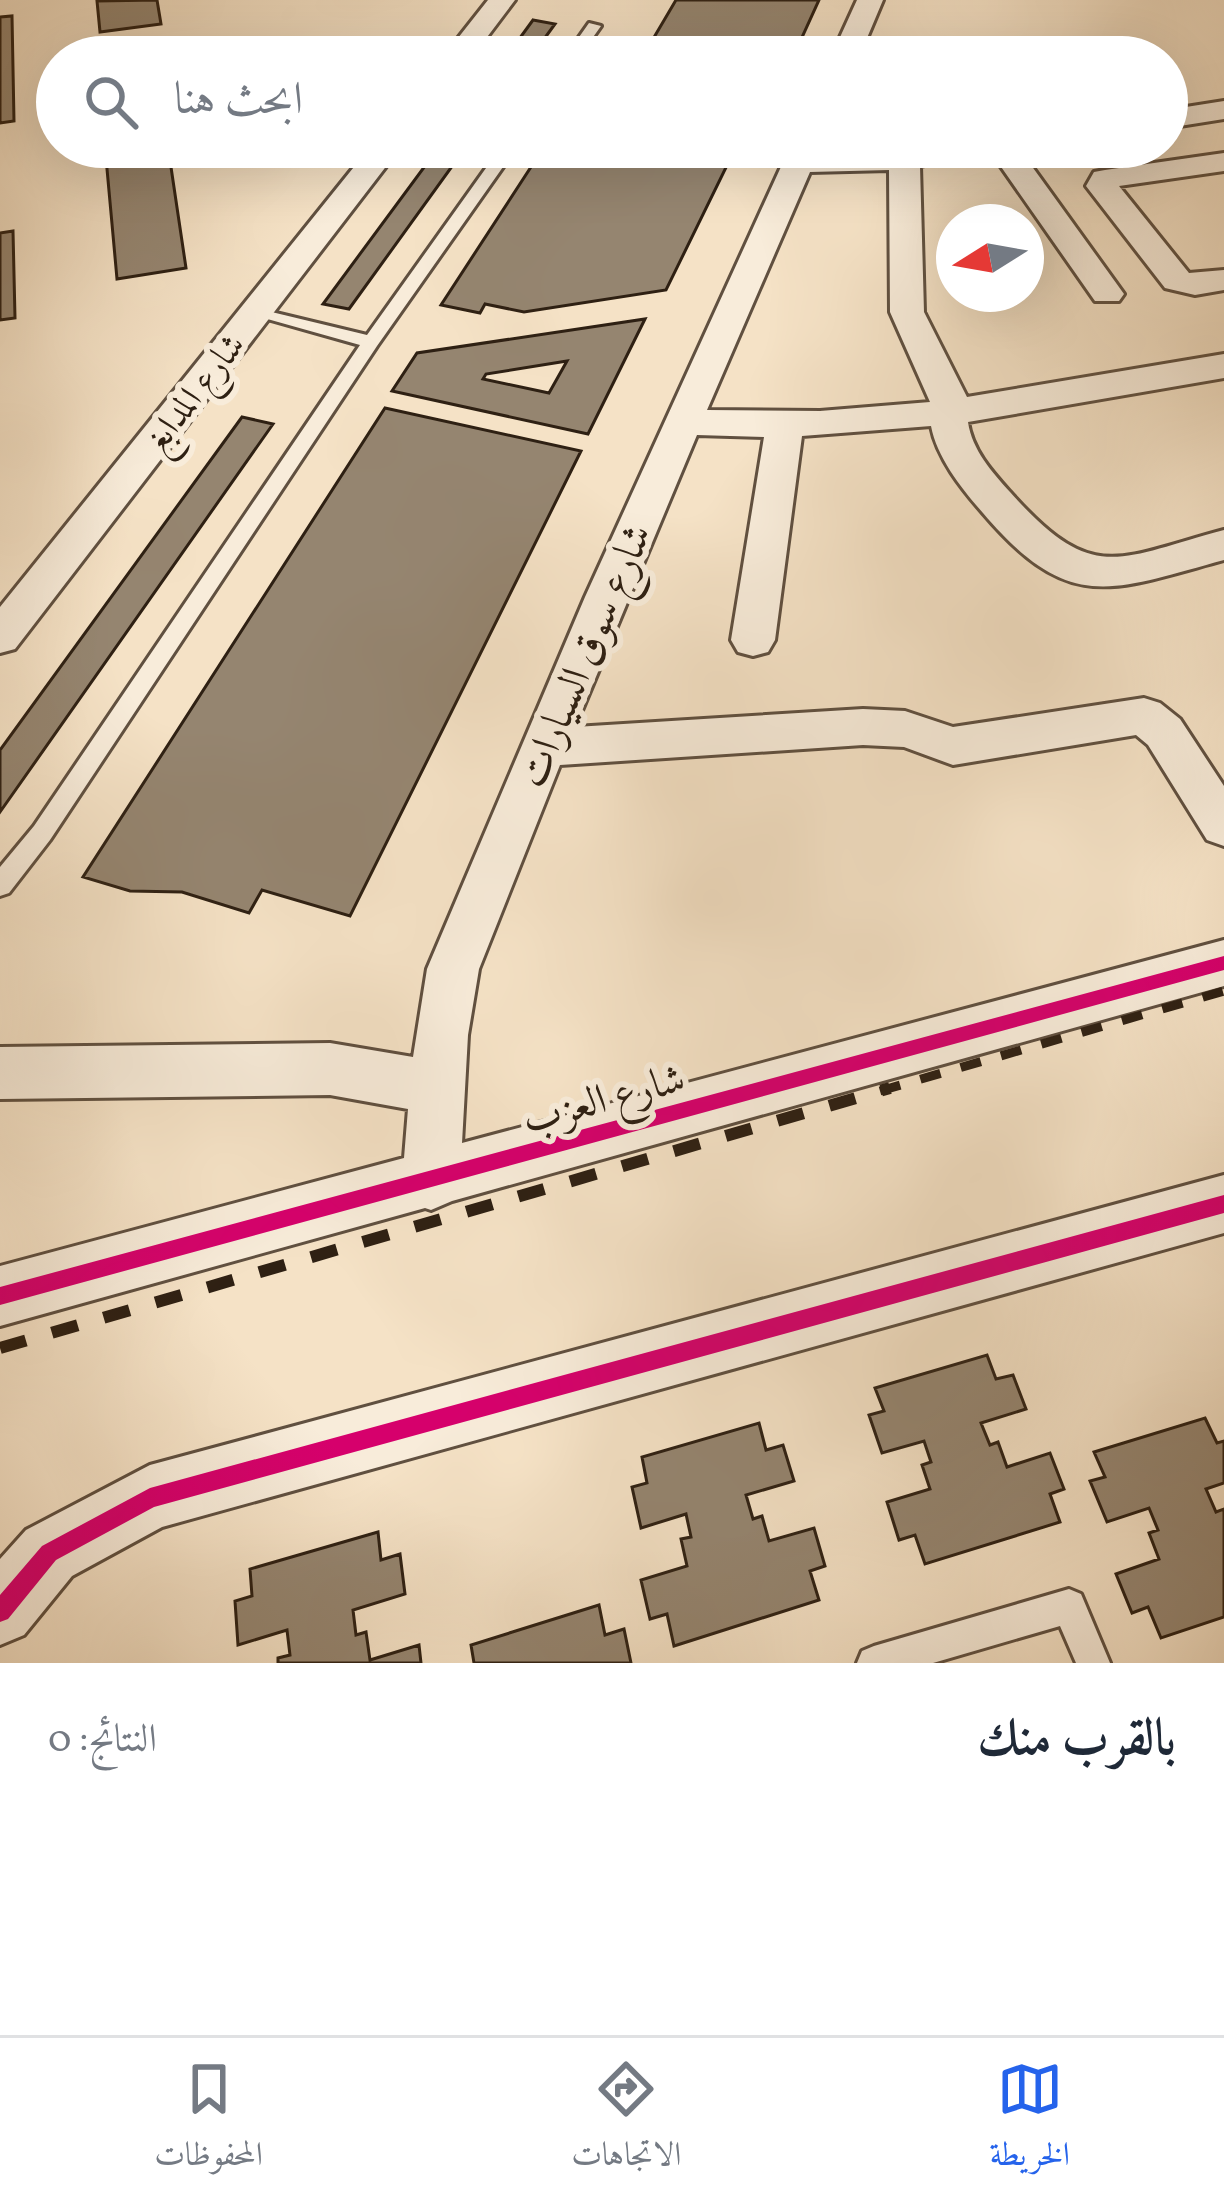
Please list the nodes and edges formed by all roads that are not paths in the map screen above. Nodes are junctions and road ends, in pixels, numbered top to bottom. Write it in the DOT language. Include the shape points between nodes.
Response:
graph roads {
  1 [pos="502,0"];
  2 [pos="870,0"];
  3 [pos="594,26"];
  4 [pos="474,36"];
  5 [pos="587,36"];
  6 [pos="854,36"];
  7 [pos="1224,110"];
  8 [pos="1188,116"];
  9 [pos="1224,162"];
  10 [pos="1188,167"];
  11 [pos="369,168"];
  12 [pos="494,168"];
  13 [pos="795,168"];
  14 [pos="904,168"];
  15 [pos="1017,168"];
  16 [pos="1179,168"];
  17 [pos="1224,280"];
  18 [pos="1107,294"];
  19 [pos="255,313"];
  20 [pos="371,342"];
  21 [pos="1224,366"];
  22 [pos="951,412"];
  23 [pos="683,422"];
  24 [pos="785,426"];
  25 [pos="1224,545"];
  26 [pos="0,637"];
  27 [pos="753,640"];
  28 [pos="544,747"];
  29 [pos="1224,826"];
  30 [pos="0,885"];
  31 [pos="1224,963"];
  32 [pos="0,1073"];
  33 [pos="438,1088"];
  34 [pos="431,1182"];
  35 [pos="1224,1204"];
  36 [pos="0,1296"];
  37 [pos="0,1610"];
  38 [pos="874,1663"];
  39 [pos="1093,1663"];
  1 -- 4 [label="street"];
  2 -- 6 [label="street"];
  3 -- 5 [label="lane"];
  7 -- 8 [label="street"];
  9 -- 10 [label="street"];
  11 -- 19 [label="street, شارع المدابغ"];
  12 -- 20 [label="lane"];
  13 -- 23 [label="street, شارع سوق السيارات"];
  14 -- 22 [label="street" via="907,312"];
  15 -- 18 [label="street"];
  16 -- 17 [label="street" via="1105,178 1102,187 1177,281"];
  19 -- 20 [label="lane"];
  19 -- 26 [label="street, شارع المدابغ"];
  20 -- 30 [label="lane"];
  21 -- 22 [label="street"];
  22 -- 24 [label="street"];
  22 -- 25 [label="street" via="950,431 976,479 1056,560 1102,574"];
  23 -- 24 [label="street"];
  23 -- 28 [label="street, شارع سوق السيارات"];
  24 -- 27 [label="street"];
  28 -- 29 [label="street" via="863,727 905,729 952,746 1144,716 1164,732"];
  28 -- 33 [label="street, شارع سوق السيارات" via="453,969"];
  31 -- 34 [label="street, شارع العزب"];
  32 -- 33 [label="street" via="330,1069"];
  33 -- 34 [label="street, شارع سوق السيارات"];
  34 -- 36 [label="street, شارع العزب"];
  35 -- 37 [label="street" via="150,1498 49,1553"];
  38 -- 39 [label="lane" via="1060,1606 1076,1616"];
}
